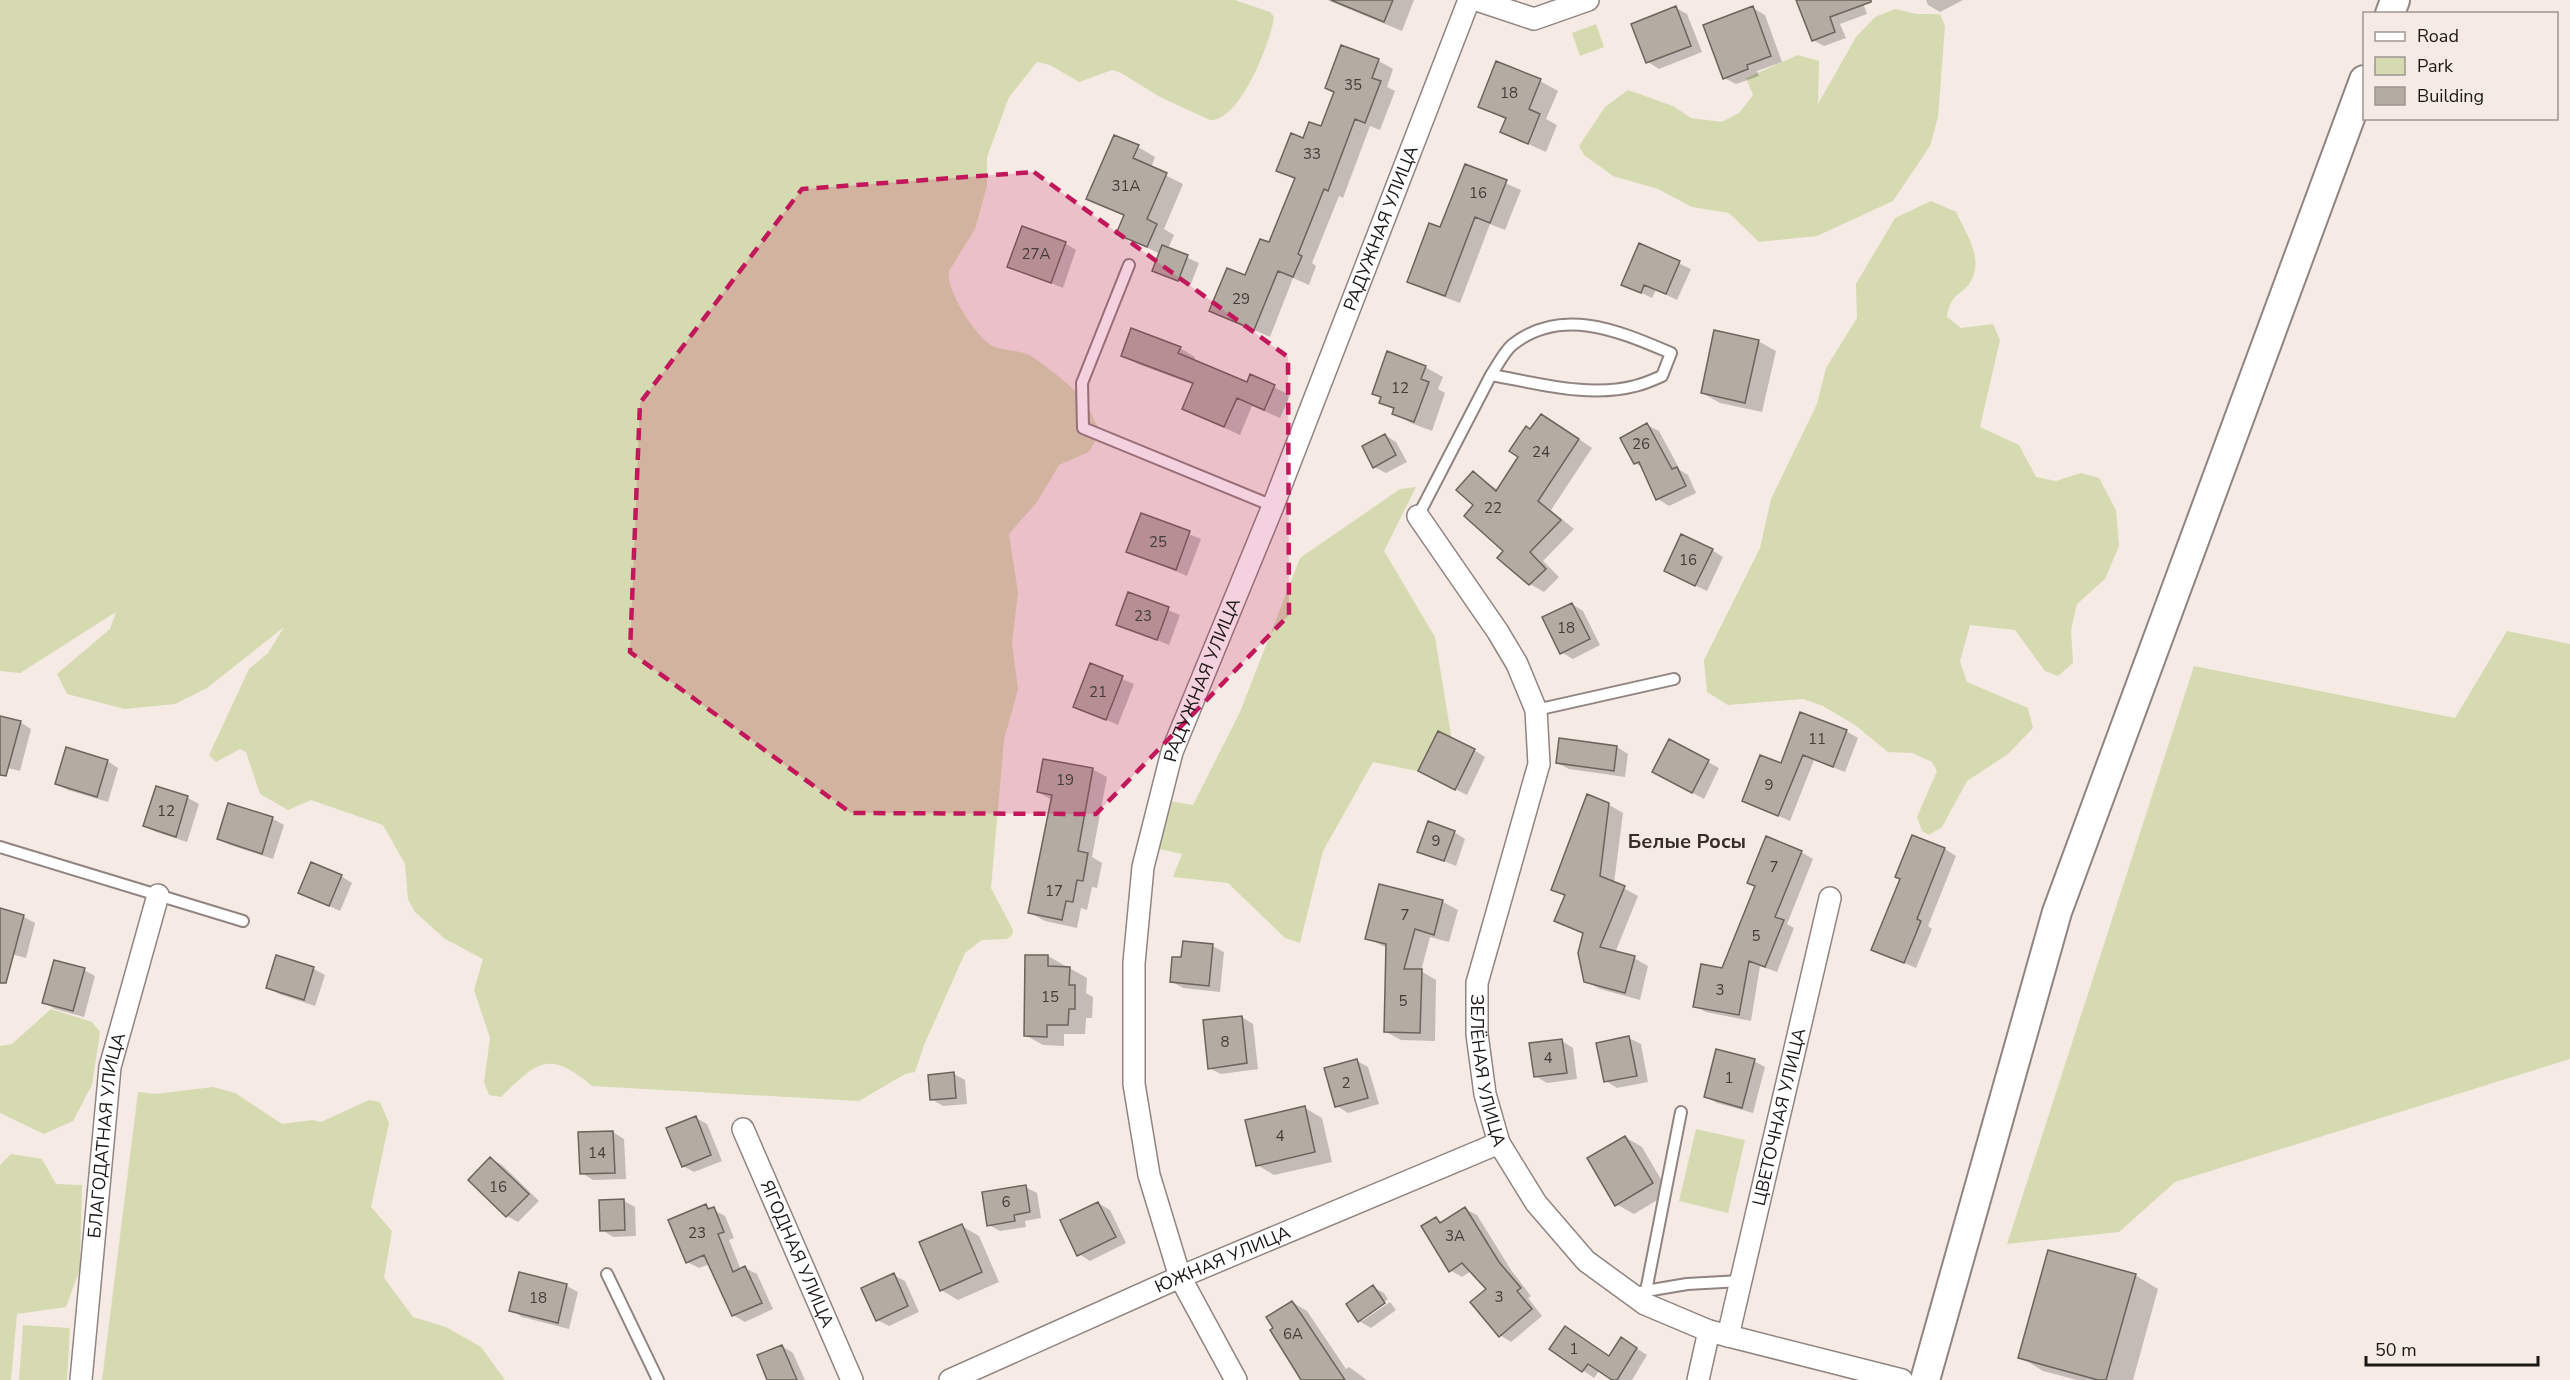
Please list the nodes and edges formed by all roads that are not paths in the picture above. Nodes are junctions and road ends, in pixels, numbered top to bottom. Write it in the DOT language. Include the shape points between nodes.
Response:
graph roads {
  1 [pos="1469,0"];
  2 [pos="1477,0"];
  3 [pos="1588,0"];
  4 [pos="2363,83"];
  5 [pos="1129,265"];
  6 [pos="1491,375"];
  7 [pos="1273,506"];
  8 [pos="1418,516"];
  9 [pos="1674,679"];
  10 [pos="1536,710"];
  11 [pos="0,847"];
  12 [pos="158,895"];
  13 [pos="1830,898"];
  14 [pos="243,921"];
  15 [pos="1681,1112"];
  16 [pos="743,1129"];
  17 [pos="1500,1143"];
  18 [pos="607,1274"];
  19 [pos="1180,1277"];
  20 [pos="1741,1281"];
  21 [pos="1638,1292"];
  22 [pos="1719,1334"];
  23 [pos="81,1380"];
  24 [pos="658,1380"];
  25 [pos="852,1380"];
  26 [pos="950,1380"];
  27 [pos="1236,1380"];
  28 [pos="1698,1380"];
  29 [pos="1902,1380"];
  30 [pos="1925,1380"];
  1 -- 7 [label="street, РАДУЖНАЯ УЛИЦА"];
  2 -- 3 [label="street" via="1534,19"];
  4 -- 30 [label="main road" via="2057,912"];
  5 -- 7 [label="lane" via="1082,383 1083,428"];
  6 -- 6 [label="lane" via="1561,388 1635,387 1662,376 1671,353 1617,330 1578,323 1536,330 1511,346"];
  6 -- 8 [label="lane"];
  7 -- 19 [label="street, РАДУЖНАЯ УЛИЦА" via="1172,752 1143,867 1134,963 1134,1084 1149,1175"];
  8 -- 10 [label="street, ЗЕЛЁНАЯ УЛИЦА" via="1517,664"];
  9 -- 10 [label="lane"];
  10 -- 17 [label="street, ЗЕЛЁНАЯ УЛИЦА" via="1539,764 1478,983 1478,1044 1485,1095"];
  11 -- 12 [label="lane"];
  12 -- 14 [label="lane"];
  12 -- 23 [label="street, БЛАГОДАТНАЯ УЛИЦА" via="110,1066"];
  13 -- 20 [label="street, ЦВЕТОЧНАЯ УЛИЦА"];
  15 -- 21 [label="lane"];
  16 -- 25 [label="street, ЯГОДНАЯ УЛИЦА"];
  17 -- 19 [label="street, ЮЖНАЯ УЛИЦА"];
  17 -- 21 [label="street, ЗЕЛЁНАЯ УЛИЦА" via="1536,1203 1586,1261"];
  18 -- 24 [label="lane"];
  19 -- 26 [label="street, ЮЖНАЯ УЛИЦА"];
  19 -- 27 [label="street, РАДУЖНАЯ УЛИЦА"];
  20 -- 21 [label="lane"];
  20 -- 22 [label="street, ЦВЕТОЧНАЯ УЛИЦА"];
  21 -- 22 [label="street, ЗЕЛЁНАЯ УЛИЦА" via="1645,1304"];
  22 -- 28 [label="street, ЦВЕТОЧНАЯ УЛИЦА"];
  22 -- 29 [label="street, ЗЕЛЁНАЯ УЛИЦА"];
}
